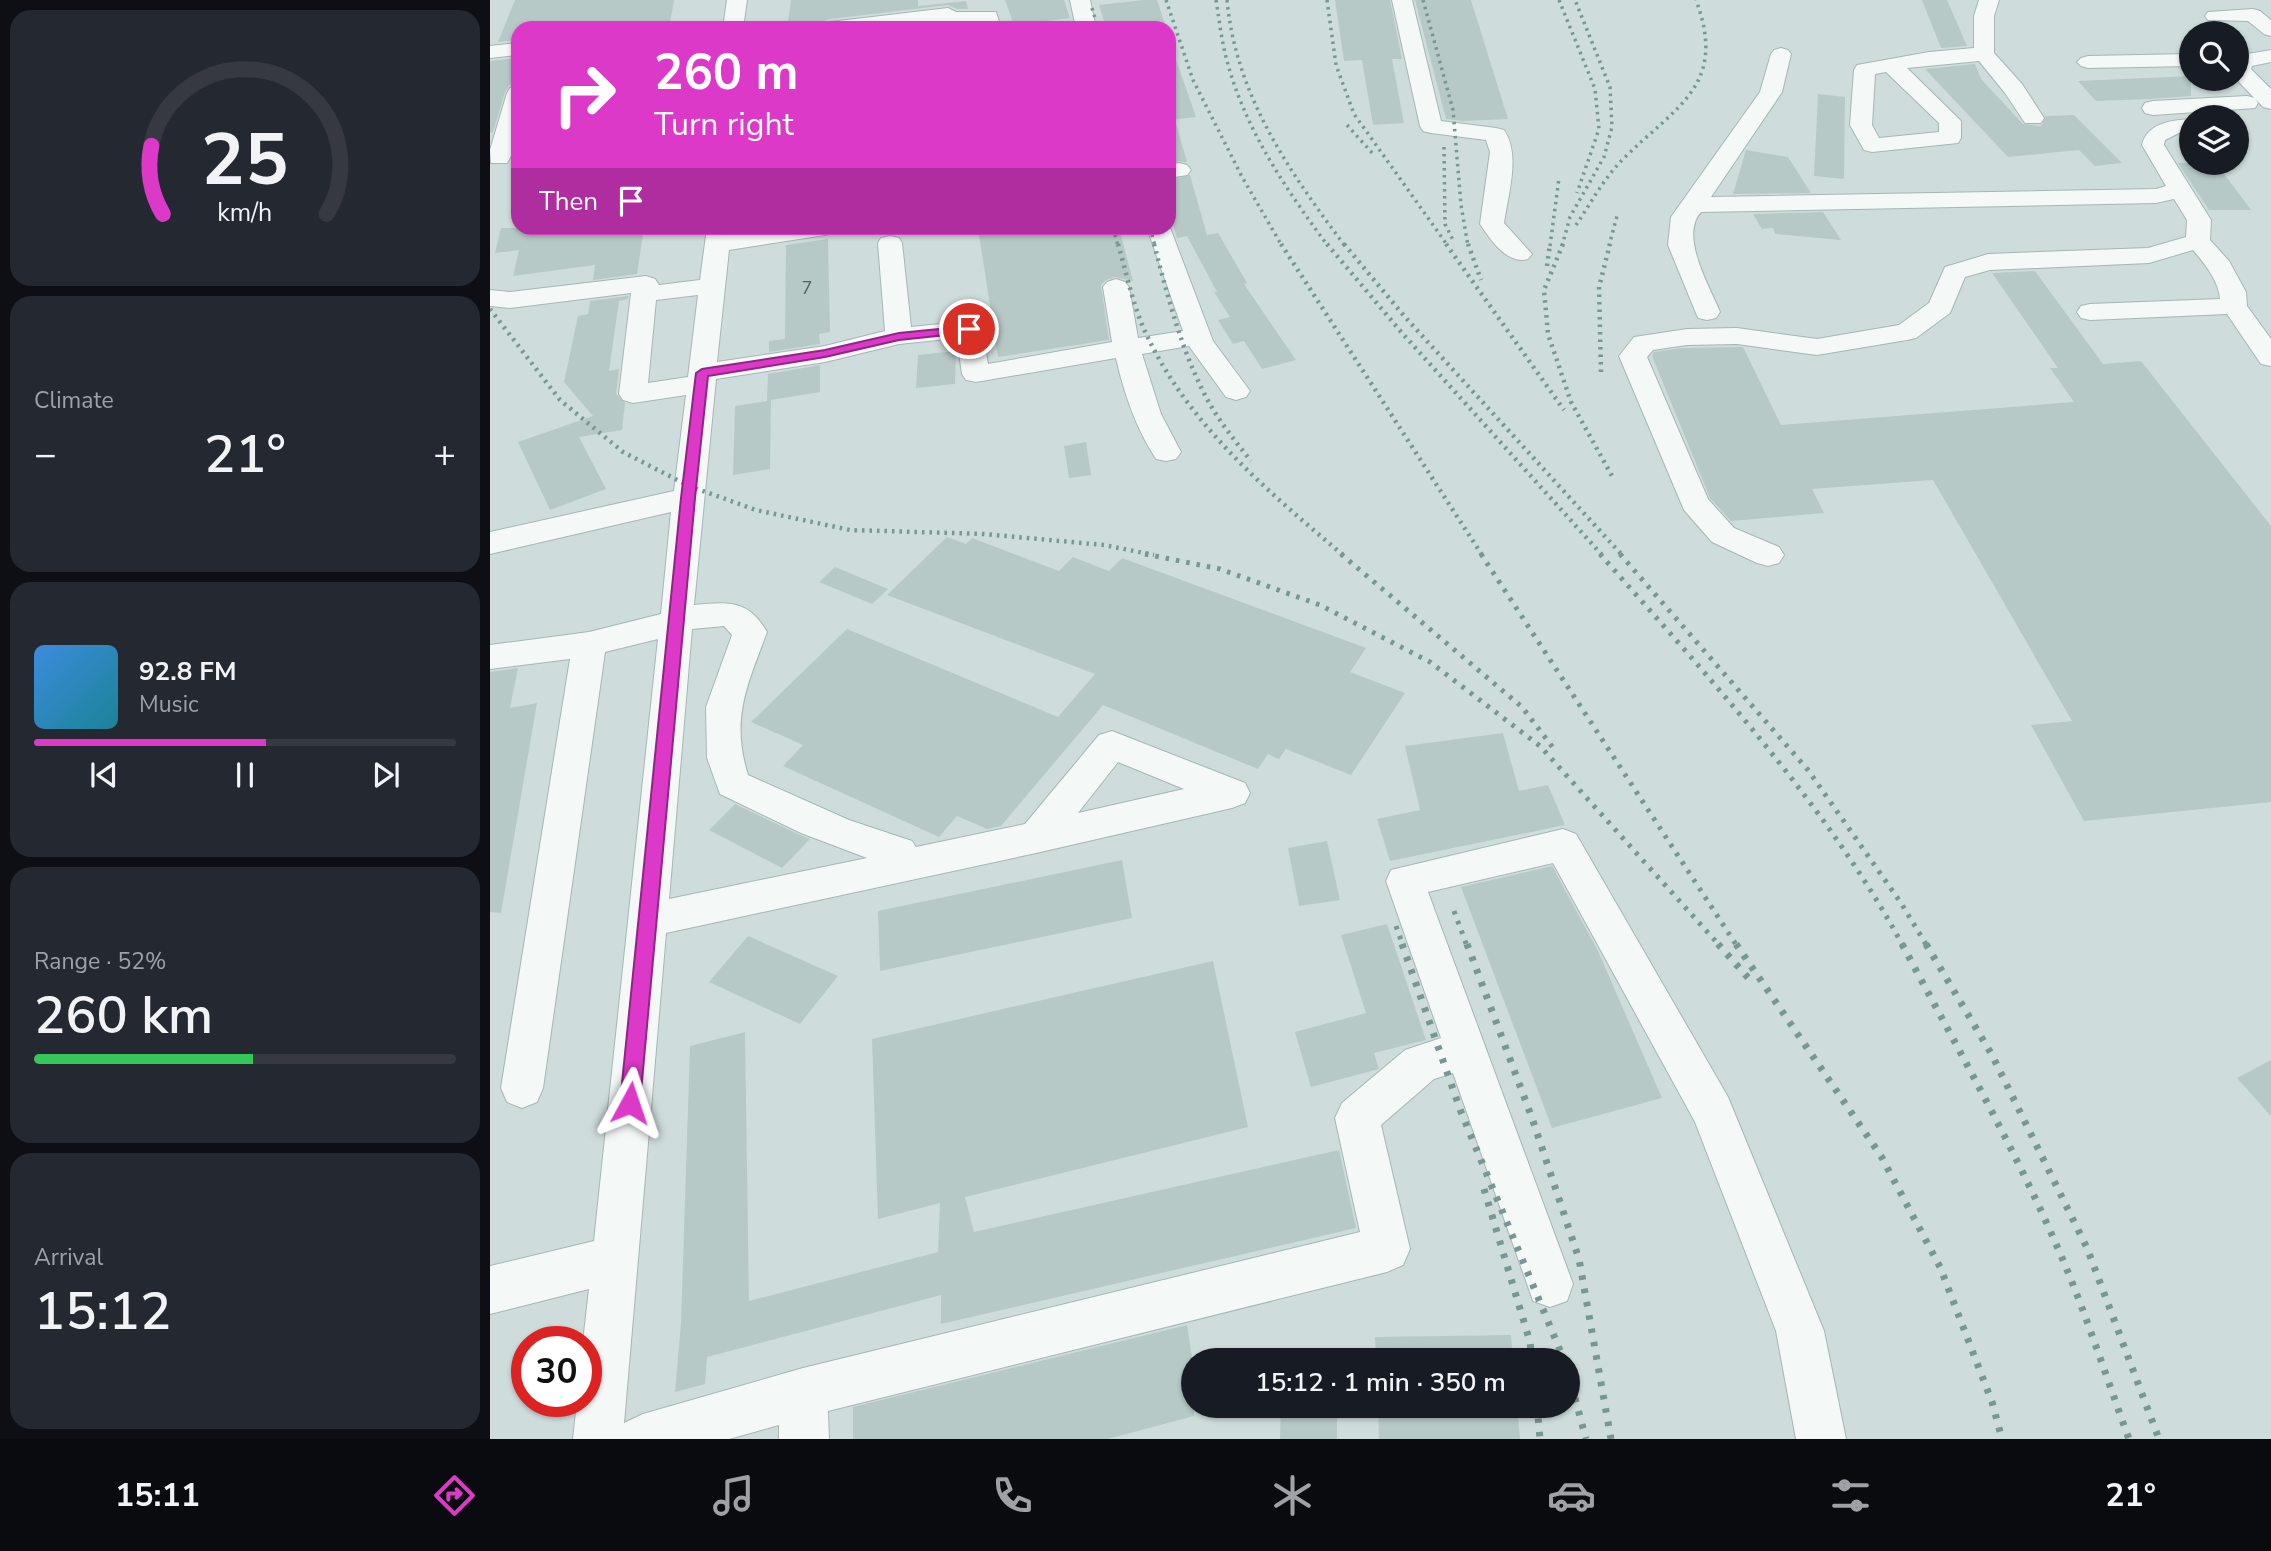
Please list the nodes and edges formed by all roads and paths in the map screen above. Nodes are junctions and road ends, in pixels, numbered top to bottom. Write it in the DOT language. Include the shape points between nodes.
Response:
graph roads {
  1 [pos="737,0"];
  2 [pos="1080,0"];
  3 [pos="1402,0"];
  4 [pos="1989,0"];
  5 [pos="2215,16"];
  6 [pos="735,21"];
  7 [pos="889,21"];
  8 [pos="990,21"];
  9 [pos="1084,21"];
  10 [pos="2271,30"];
  11 [pos="511,50"];
  12 [pos="490,52"];
  13 [pos="1781,54"];
  14 [pos="1983,54"];
  15 [pos="2271,55"];
  16 [pos="2179,60"];
  17 [pos="2088,62"];
  18 [pos="1892,66"];
  19 [pos="2233,91"];
  20 [pos="2271,102"];
  21 [pos="2247,103"];
  22 [pos="2154,108"];
  23 [pos="511,117"];
  24 [pos="2033,118"];
  25 [pos="2271,121"];
  26 [pos="2249,123"];
  27 [pos="2179,127"];
  28 [pos="499,158"];
  29 [pos="2180,190"];
  30 [pos="1694,205"];
  31 [pos="1162,235"];
  32 [pos="718,236"];
  33 [pos="2198,241"];
  34 [pos="890,243"];
  35 [pos="1519,254"];
  36 [pos="713,286"];
  37 [pos="1116,287"];
  38 [pos="644,294"];
  39 [pos="490,298"];
  40 [pos="2235,306"];
  41 [pos="1706,312"];
  42 [pos="2090,312"];
  43 [pos="899,336"];
  44 [pos="1198,336"];
  45 [pos="1126,347"];
  46 [pos="2271,358"];
  47 [pos="702,378"];
  48 [pos="1236,391"];
  49 [pos="1166,452"];
  50 [pos="688,498"];
  51 [pos="490,543"];
  52 [pos="1768,555"];
  53 [pos="676,620"];
  54 [pos="589,644"];
  55 [pos="490,657"];
  56 [pos="1036,838"];
  57 [pos="899,852"];
  58 [pos="648,920"];
  59 [pos="1466,1049"];
  60 [pos="522,1088"];
  61 [pos="615,1259"];
  62 [pos="1550,1284"];
  63 [pos="490,1290"];
  64 [pos="804,1416"];
  65 [pos="598,1439"];
  66 [pos="643,1439"];
  67 [pos="1821,1439"];
  1 -- 6 [label="street"];
  2 -- 9 [label="street"];
  3 -- 35 [label="street" via="1431,126 1496,135 1501,152 1492,224"];
  4 -- 14 [label="street"];
  5 -- 10 [label="street" via="2253,15"];
  7 -- 8 [label="street" via="948,14 949,18 989,16"];
  11 -- 12 [label="street"];
  13 -- 30 [label="street" via="1771,92"];
  14 -- 18 [label="street"];
  14 -- 24 [label="street"];
  15 -- 20 [label="street" via="2242,61 2240,70"];
  16 -- 17 [label="street"];
  18 -- 18 [label="street" via="1950,121 1950,138 1872,145 1861,125 1864,70"];
  19 -- 21 [label="street"];
  21 -- 22 [label="street"];
  21 -- 25 [label="street"];
  23 -- 28 [label="street"];
  25 -- 26 [label="street"];
  27 -- 29 [label="street" via="2155,137 2153,145"];
  29 -- 30 [label="street" via="2143,197"];
  29 -- 33 [label="street" via="2199,220"];
  30 -- 41 [label="street" via="1682,217 1680,246"];
  31 -- 44 [label="street"];
  32 -- 36 [label="street"];
  33 -- 40 [label="street" via="2216,261 2233,292"];
  33 -- 52 [label="street" via="2149,255 1988,262 1954,272 1941,307 1907,332 1817,347 1737,336 1644,342 1633,356 1695,503 1723,535"];
  34 -- 43 [label="street"];
  36 -- 38 [label="street"];
  36 -- 47 [label="street"];
  37 -- 45 [label="street"];
  38 -- 39 [label="street" via="646,284 510,300"];
  38 -- 47 [label="street" via="633,394"];
  40 -- 42 [label="street"];
  40 -- 46 [label="street"];
  43 -- 45 [label="street" via="969,329 976,374"];
  43 -- 47 [label="street"];
  44 -- 45 [label="street"];
  44 -- 48 [label="street"];
  45 -- 49 [label="street" via="1152,430"];
  47 -- 50 [label="street"];
  50 -- 51 [label="street"];
  50 -- 53 [label="street"];
  53 -- 54 [label="street"];
  53 -- 57 [label="street" via="731,614 750,632 723,707 725,758 733,784"];
  53 -- 58 [label="street"];
  54 -- 55 [label="street"];
  54 -- 60 [label="street"];
  56 -- 58 [label="street"];
  58 -- 61 [label="street"];
  59 -- 62 [label="street"];
  59 -- 64 [label="street" via="1420,1063 1357,1118 1387,1249"];
  59 -- 67 [label="street" via="1405,881 1563,845 1713,1112 1800,1331"];
  61 -- 63 [label="street"];
  61 -- 65 [label="street"];
  64 -- 66 [label="street"];
}
